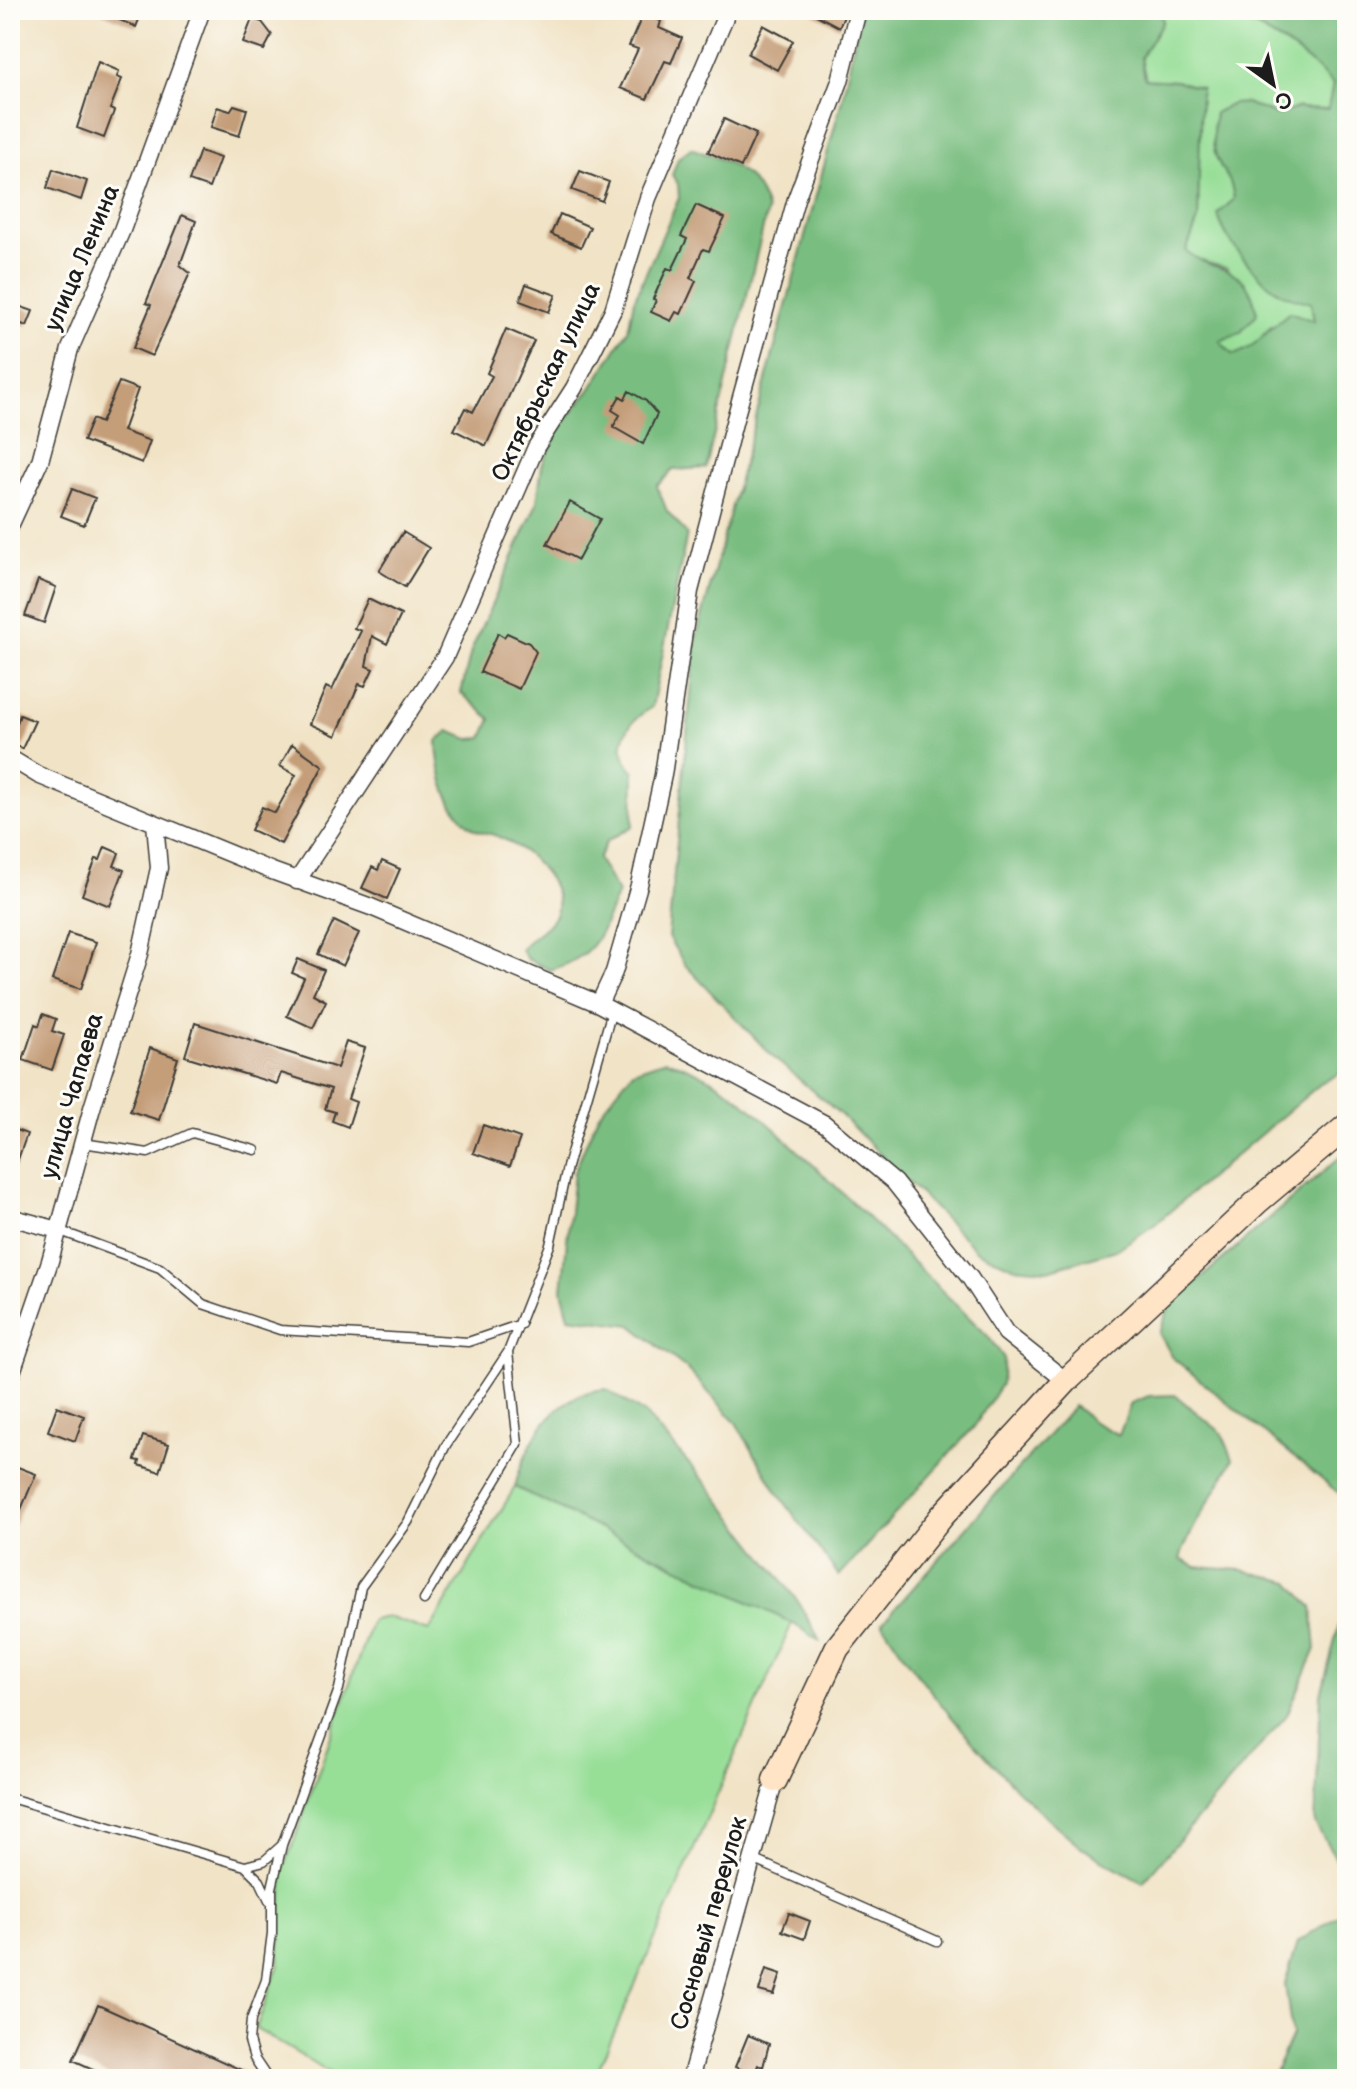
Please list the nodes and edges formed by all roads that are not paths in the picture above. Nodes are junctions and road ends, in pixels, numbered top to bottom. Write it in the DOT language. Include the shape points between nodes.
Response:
graph roads {
  1 [pos="202,10"];
  2 [pos="728,10"];
  3 [pos="858,10"];
  4 [pos="10,526"];
  5 [pos="10,758"];
  6 [pos="155,823"];
  7 [pos="297,881"];
  8 [pos="606,1008"];
  9 [pos="1347,1126"];
  10 [pos="82,1143"];
  11 [pos="255,1150"];
  12 [pos="10,1217"];
  13 [pos="58,1230"];
  14 [pos="521,1324"];
  15 [pos="508,1352"];
  16 [pos="10,1378"];
  17 [pos="1066,1381"];
  18 [pos="424,1600"];
  19 [pos="775,1780"];
  20 [pos="10,1798"];
  21 [pos="282,1845"];
  22 [pos="753,1859"];
  23 [pos="245,1866"];
  24 [pos="272,1905"];
  25 [pos="937,1941"];
  26 [pos="268,2079"];
  27 [pos="690,2079"];
  1 -- 4 [label="street, улица Ленина" via="122,230 70,349 40,461"];
  2 -- 7 [label="street, Октябрьская улица" via="648,198 613,310 574,388 536,447 445,657"];
  3 -- 8 [label="street" via="840,81 796,199 690,591 663,775"];
  5 -- 6 [label="street" via="38,775"];
  6 -- 7 [label="street"];
  6 -- 10 [label="street, улица Чапаева" via="159,868 140,954"];
  7 -- 8 [label="street" via="371,907"];
  8 -- 14 [label="lane" via="550,1245"];
  8 -- 17 [label="street" via="825,1124 894,1182 1006,1333"];
  9 -- 17 [label="street" via="1258,1201"];
  10 -- 11 [label="lane" via="148,1153 192,1133"];
  10 -- 13 [label="street, улица Чапаева"];
  12 -- 13 [label="street"];
  13 -- 14 [label="lane" via="160,1268 203,1304 280,1330 468,1342"];
  13 -- 16 [label="street, улица Чапаева"];
  14 -- 15 [label="lane"];
  15 -- 18 [label="lane" via="518,1444"];
  15 -- 21 [label="lane" via="446,1445 408,1522 361,1587 339,1689"];
  17 -- 19 [label="street" via="942,1516 837,1648"];
  19 -- 22 [label="street, Сосновый переулок"];
  20 -- 23 [label="lane"];
  21 -- 23 [label="lane" via="264,1861"];
  21 -- 24 [label="lane"];
  22 -- 25 [label="lane"];
  22 -- 27 [label="street, Сосновый переулок"];
  23 -- 24 [label="lane"];
  24 -- 26 [label="lane" via="266,1980 249,2041"];
}
